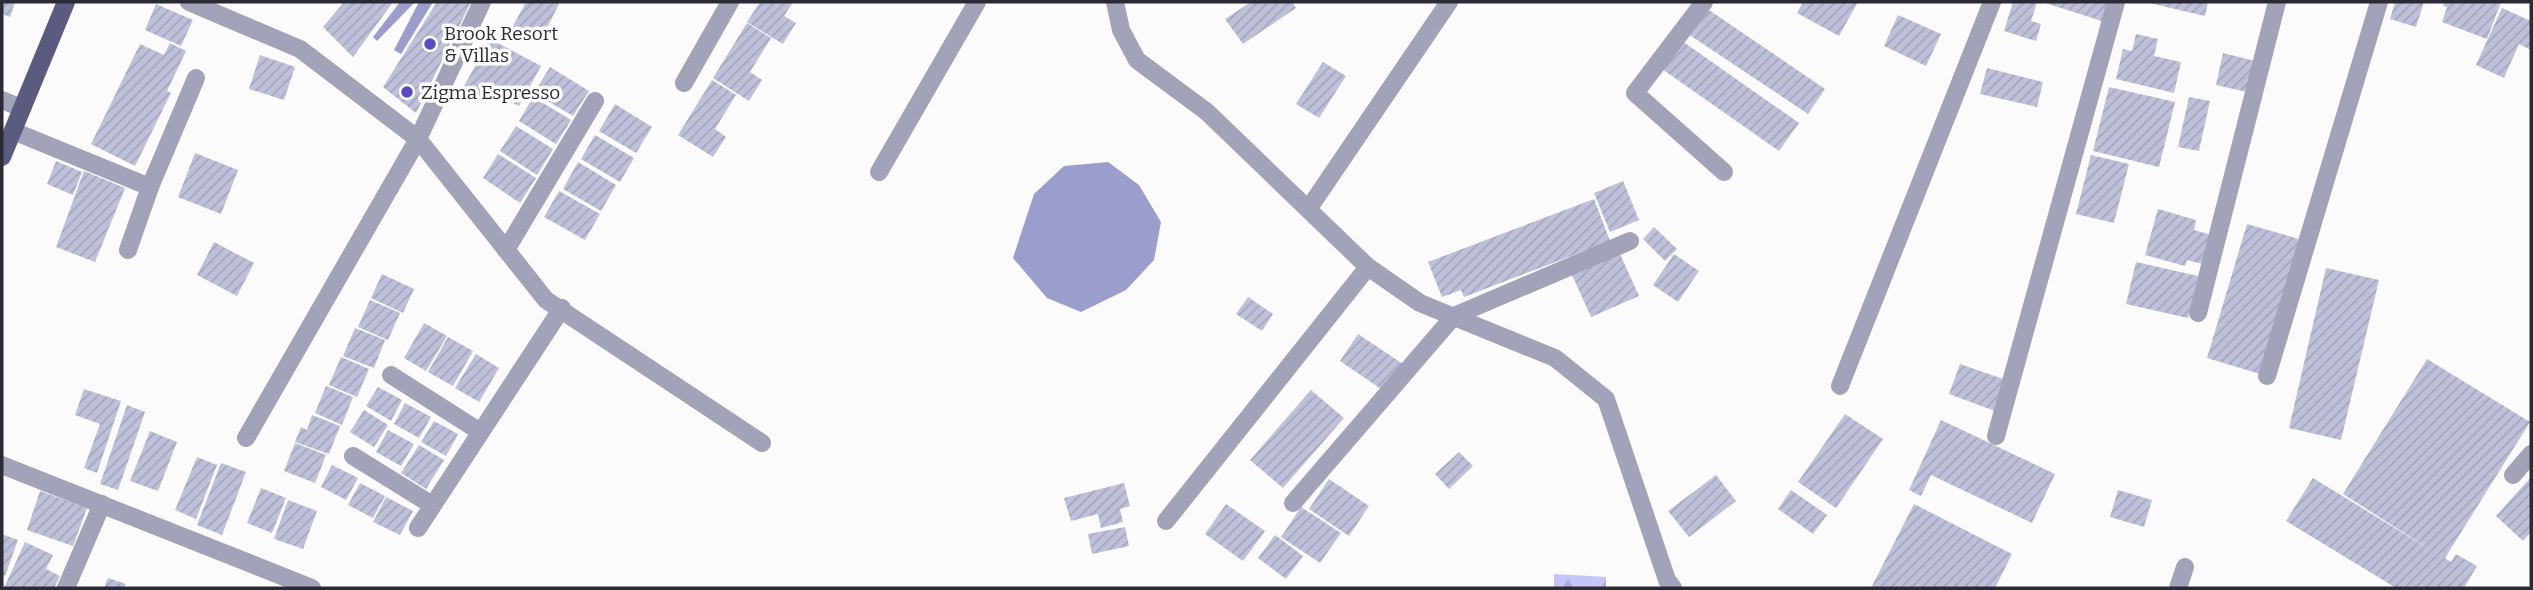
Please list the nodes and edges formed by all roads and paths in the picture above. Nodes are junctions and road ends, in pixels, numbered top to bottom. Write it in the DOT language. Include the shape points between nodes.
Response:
graph roads {
  1 [pos="66,2"];
  2 [pos="189,2"];
  3 [pos="482,2"];
  4 [pos="730,2"];
  5 [pos="977,2"];
  6 [pos="1115,2"];
  7 [pos="1450,2"];
  8 [pos="1704,2"];
  9 [pos="1992,2"];
  10 [pos="2116,2"];
  11 [pos="2277,2"];
  12 [pos="2379,2"];
  13 [pos="196,78"];
  14 [pos="684,83"];
  15 [pos="2,100"];
  16 [pos="595,101"];
  17 [pos="22,108"];
  18 [pos="13,131"];
  19 [pos="418,139"];
  20 [pos="2,157"];
  21 [pos="880,172"];
  22 [pos="1724,172"];
  23 [pos="150,187"];
  24 [pos="1309,208"];
  25 [pos="1630,241"];
  26 [pos="128,250"];
  27 [pos="506,250"];
  28 [pos="1368,267"];
  29 [pos="562,308"];
  30 [pos="2197,313"];
  31 [pos="1454,316"];
  32 [pos="391,375"];
  33 [pos="2267,376"];
  34 [pos="1840,386"];
  35 [pos="479,430"];
  36 [pos="1996,436"];
  37 [pos="246,439"];
  38 [pos="762,443"];
  39 [pos="2531,454"];
  40 [pos="353,456"];
  41 [pos="2,465"];
  42 [pos="2513,475"];
  43 [pos="1293,503"];
  44 [pos="102,505"];
  45 [pos="432,505"];
  46 [pos="1166,521"];
  47 [pos="418,528"];
  48 [pos="2185,567"];
  49 [pos="66,588"];
  50 [pos="312,588"];
  51 [pos="1673,588"];
  52 [pos="2178,588"];
  1 -- 17 [label="main road"];
  2 -- 19 [label="street" via="300,49"];
  3 -- 19 [label="street"];
  4 -- 14 [label="street"];
  5 -- 21 [label="street"];
  6 -- 24 [label="street" via="1121,30 1137,60 1207,112"];
  7 -- 24 [label="street"];
  8 -- 22 [label="street" via="1636,93"];
  9 -- 34 [label="street"];
  10 -- 36 [label="street"];
  11 -- 30 [label="street"];
  12 -- 33 [label="street"];
  13 -- 23 [label="street"];
  15 -- 17 [label="street"];
  16 -- 27 [label="street"];
  17 -- 18 [label="main road"];
  18 -- 20 [label="main road"];
  18 -- 23 [label="street"];
  19 -- 27 [label="street"];
  19 -- 37 [label="street"];
  23 -- 26 [label="street"];
  24 -- 28 [label="street"];
  25 -- 31 [label="street"];
  27 -- 29 [label="street" via="546,300"];
  28 -- 31 [label="street" via="1420,303"];
  28 -- 46 [label="street"];
  29 -- 35 [label="street"];
  29 -- 38 [label="street"];
  31 -- 43 [label="street"];
  31 -- 51 [label="street" via="1555,358 1606,399"];
  32 -- 35 [label="street"];
  35 -- 45 [label="street"];
  39 -- 42 [label="street"];
  40 -- 45 [label="street"];
  41 -- 44 [label="street"];
  44 -- 49 [label="street"];
  44 -- 50 [label="street"];
  45 -- 47 [label="street"];
  48 -- 52 [label="street"];
}
